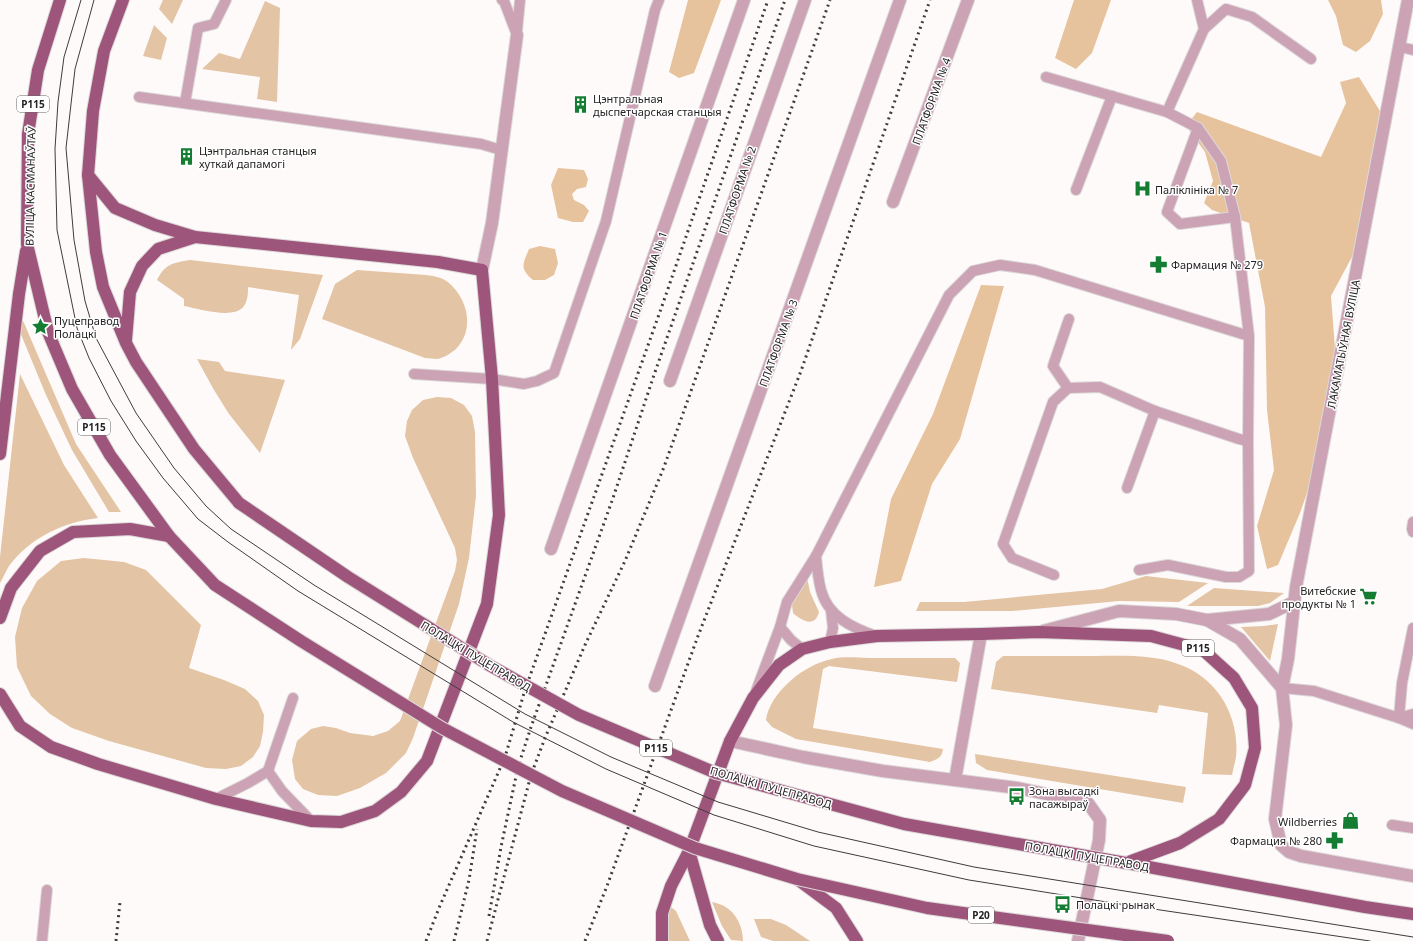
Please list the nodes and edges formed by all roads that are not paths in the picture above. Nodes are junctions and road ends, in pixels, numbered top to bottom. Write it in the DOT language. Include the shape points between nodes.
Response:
graph roads {
  1 [pos="60,0"];
  2 [pos="123,0"];
  3 [pos="226,0"];
  4 [pos="502,0"];
  5 [pos="520,0"];
  6 [pos="659,0"];
  7 [pos="744,0"];
  8 [pos="805,0"];
  9 [pos="900,0"];
  10 [pos="968,0"];
  11 [pos="1197,0"];
  12 [pos="1408,0"];
  13 [pos="1204,28"];
  14 [pos="516,35"];
  15 [pos="1400,47"];
  16 [pos="1413,50"];
  17 [pos="1311,59"];
  18 [pos="1046,77"];
  19 [pos="1112,96"];
  20 [pos="139,97"];
  21 [pos="185,103"];
  22 [pos="1168,112"];
  23 [pos="1198,128"];
  24 [pos="501,150"];
  25 [pos="88,175"];
  26 [pos="1076,190"];
  27 [pos="893,202"];
  28 [pos="1235,217"];
  29 [pos="195,237"];
  30 [pos="27,244"];
  31 [pos="482,270"];
  32 [pos="1069,319"];
  33 [pos="1249,336"];
  34 [pos="126,343"];
  35 [pos="414,374"];
  36 [pos="492,378"];
  37 [pos="670,381"];
  38 [pos="1068,388"];
  39 [pos="1155,411"];
  40 [pos="1248,441"];
  41 [pos="0,454"];
  42 [pos="1127,488"];
  43 [pos="1413,522"];
  44 [pos="1413,532"];
  45 [pos="169,536"];
  46 [pos="551,549"];
  47 [pos="816,556"];
  48 [pos="1139,570"];
  49 [pos="1054,575"];
  50 [pos="1294,602"];
  51 [pos="831,610"];
  52 [pos="0,618"];
  53 [pos="1207,620"];
  54 [pos="780,627"];
  55 [pos="1413,628"];
  56 [pos="1039,632"];
  57 [pos="981,634"];
  58 [pos="877,636"];
  59 [pos="830,642"];
  60 [pos="802,648"];
  61 [pos="655,686"];
  62 [pos="1282,688"];
  63 [pos="0,694"];
  64 [pos="293,698"];
  65 [pos="754,698"];
  66 [pos="1413,714"];
  67 [pos="1399,718"];
  68 [pos="1413,724"];
  69 [pos="730,741"];
  70 [pos="268,771"];
  71 [pos="955,780"];
  72 [pos="216,799"];
  73 [pos="311,821"];
  74 [pos="1392,824"];
  75 [pos="1413,828"];
  76 [pos="689,851"];
  77 [pos="1126,863"];
  78 [pos="1413,876"];
  79 [pos="797,879"];
  80 [pos="47,890"];
  81 [pos="1413,914"];
  82 [pos="42,941"];
  83 [pos="662,941"];
  84 [pos="718,941"];
  85 [pos="857,941"];
  86 [pos="1078,941"];
  87 [pos="1168,941"];
  1 -- 30 [label="main road, ВУЛІЦА КАСМАНАЎТАЎ / Р115" via="38,70 28,134"];
  2 -- 25 [label="main road, Р115" via="104,50 93,111"];
  3 -- 21 [label="lane" via="214,24 198,28"];
  4 -- 14 [label="lane"];
  5 -- 14 [label="lane"];
  6 -- 36 [label="lane" via="606,220 554,373 524,384"];
  7 -- 46 [label="street, ПЛАТФОРМА № 1"];
  8 -- 37 [label="street, ПЛАТФОРМА № 2"];
  9 -- 61 [label="street, ПЛАТФОРМА № 3"];
  10 -- 27 [label="street, ПЛАТФОРМА № 4"];
  11 -- 13 [label="lane"];
  12 -- 15 [label="street, ЛАКАМАТЫЎНАЯ ВУЛІЦА"];
  13 -- 17 [label="lane" via="1226,9 1252,17"];
  13 -- 22 [label="lane"];
  14 -- 24 [label="street"];
  15 -- 16 [label="lane"];
  15 -- 50 [label="street, ЛАКАМАТЫЎНАЯ ВУЛІЦА"];
  18 -- 19 [label="lane"];
  19 -- 22 [label="lane"];
  19 -- 26 [label="lane"];
  20 -- 21 [label="lane"];
  21 -- 24 [label="lane" via="481,144"];
  22 -- 23 [label="lane"];
  23 -- 28 [label="lane" via="1221,161"];
  23 -- 28 [label="lane" via="1167,212 1180,224"];
  24 -- 31 [label="street" via="492,223"];
  25 -- 29 [label="main road" via="115,208 155,225"];
  25 -- 34 [label="main road, Р115" via="96,252 103,287"];
  28 -- 33 [label="lane"];
  29 -- 31 [label="main road" via="438,262"];
  29 -- 34 [label="main road" via="158,249 142,266 130,292"];
  30 -- 41 [label="main road"];
  30 -- 45 [label="main road, ВУЛІЦА КАСМАНАЎТАЎ / Р115" via="48,332 72,389 110,455"];
  31 -- 36 [label="main road"];
  32 -- 38 [label="lane" via="1053,366"];
  33 -- 40 [label="lane"];
  33 -- 47 [label="lane" via="1035,270 1000,265 973,271 949,295"];
  34 -- 77 [label="main road, ПОЛАЦКІ ПУЦЕПРАВОД / Р115, bridge" via="194,449 239,503 348,577 489,665 579,715 716,773 904,824"];
  35 -- 36 [label="lane"];
  36 -- 73 [label="main road" via="499,515 486,604 427,761 401,792 375,811 341,822"];
  38 -- 39 [label="lane" via="1100,387"];
  38 -- 49 [label="lane" via="1053,402 1003,544 1012,558"];
  39 -- 40 [label="lane"];
  39 -- 42 [label="lane"];
  40 -- 48 [label="lane" via="1249,571 1239,577 1226,577 1168,565"];
  43 -- 44 [label="lane"];
  45 -- 52 [label="main road" via="130,529 73,532 40,551 11,588"];
  45 -- 79 [label="main road, ВУЛІЦА КАСМАНАЎТАЎ / Р115, bridge" via="215,585 442,728 562,791 695,848"];
  47 -- 51 [label="lane" via="821,591"];
  47 -- 54 [label="lane" via="787,602"];
  50 -- 53 [label="street" via="1269,614"];
  50 -- 62 [label="street, ЛАКАМАТЫЎНАЯ ВУЛІЦА"];
  51 -- 58 [label="lane" via="843,621"];
  51 -- 59 [label="lane" via="833,628"];
  53 -- 56 [label="street" via="1176,614 1119,611"];
  53 -- 62 [label="street" via="1240,640"];
  54 -- 60 [label="lane"];
  54 -- 65 [label="lane"];
  55 -- 67 [label="lane" via="1402,683"];
  56 -- 57 [label="main road, Р115"];
  56 -- 77 [label="main road, Р115" via="1151,636 1203,650 1234,678 1252,708 1255,748 1245,785 1218,819 1180,844"];
  57 -- 58 [label="main road, Р115"];
  57 -- 71 [label="street"];
  58 -- 59 [label="main road, Р115"];
  59 -- 60 [label="main road, Р115"];
  60 -- 65 [label="main road, Р115" via="779,665"];
  62 -- 67 [label="lane" via="1314,691"];
  62 -- 78 [label="street, ЛАКАМАТЫЎНАЯ ВУЛІЦА" via="1286,725 1275,819 1281,845 1289,852 1301,856"];
  63 -- 72 [label="main road" via="20,726 51,747 98,764"];
  64 -- 70 [label="lane"];
  65 -- 69 [label="main road, Р115"];
  66 -- 67 [label="lane"];
  67 -- 68 [label="lane"];
  69 -- 71 [label="street" via="883,771"];
  69 -- 76 [label="main road, Р115"];
  70 -- 72 [label="lane"];
  70 -- 73 [label="lane" via="282,791"];
  71 -- 86 [label="street" via="1018,788 1088,803 1100,820 1099,840"];
  72 -- 73 [label="main road"];
  74 -- 75 [label="lane"];
  76 -- 83 [label="main road" via="671,886 662,913"];
  76 -- 84 [label="main road" via="710,925"];
  77 -- 81 [label="main road, ПОЛАЦКІ ПУЦЕПРАВОД"];
  79 -- 85 [label="main road, Р115" via="836,908"];
  79 -- 87 [label="main road, Р20, bridge" via="927,908"];
  80 -- 82 [label="lane"];
}
